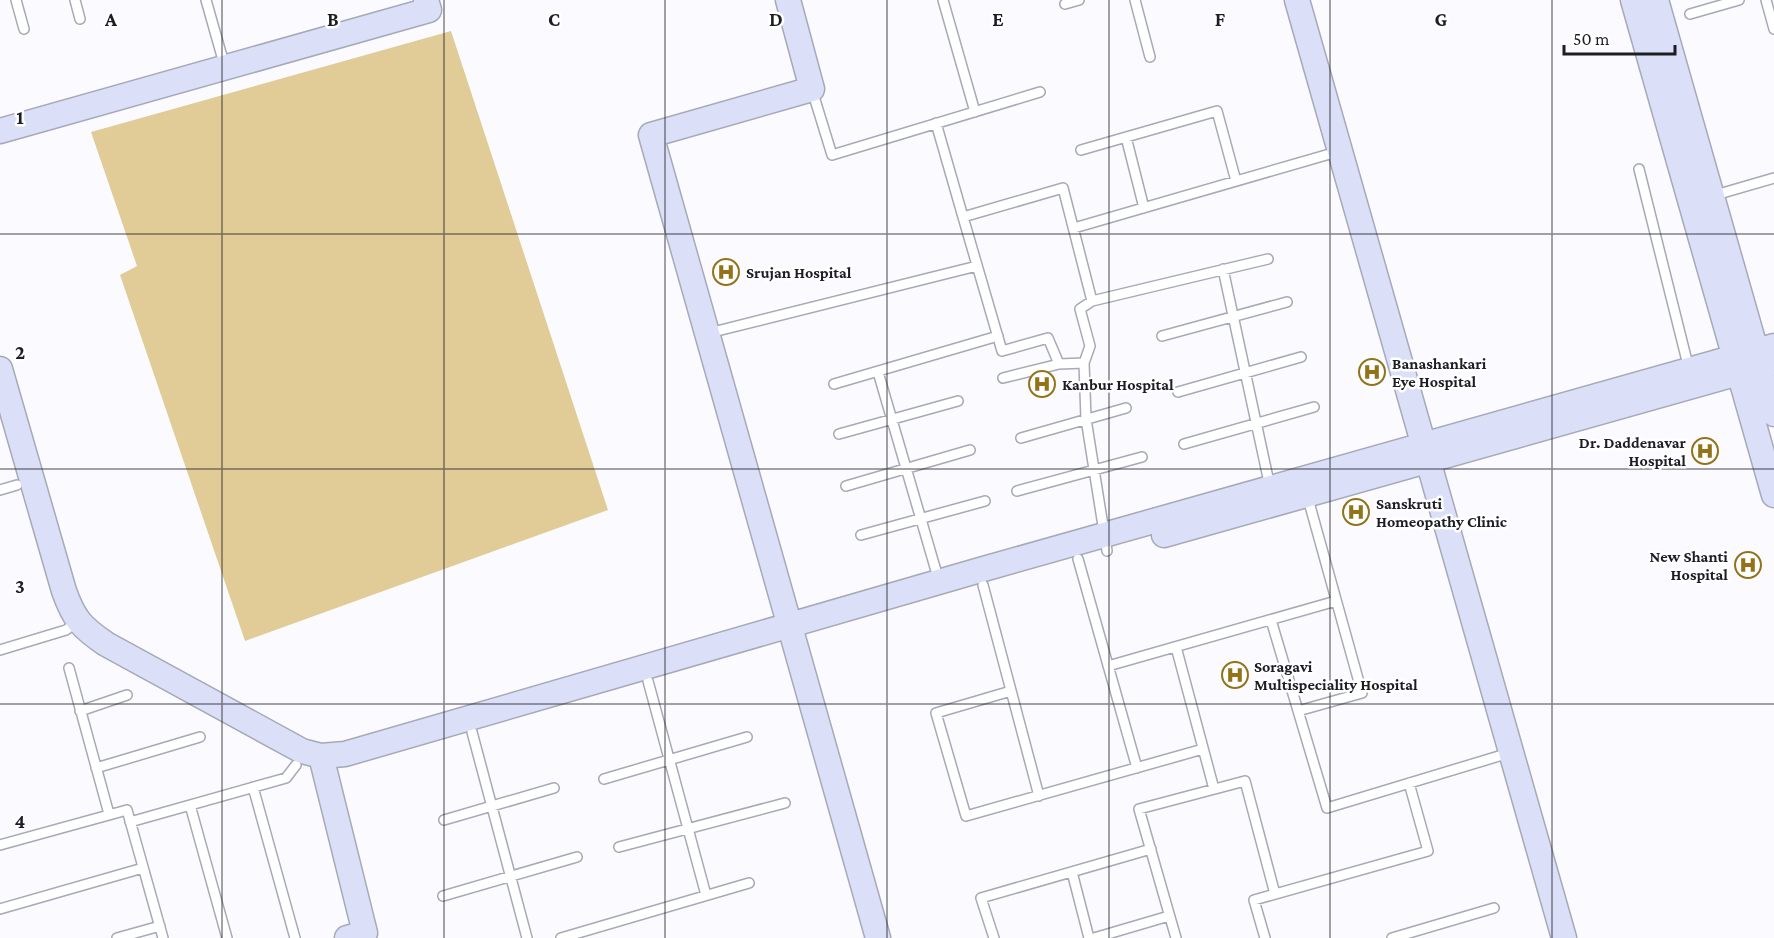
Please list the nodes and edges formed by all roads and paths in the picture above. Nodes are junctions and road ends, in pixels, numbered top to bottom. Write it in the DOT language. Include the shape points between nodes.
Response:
graph roads {
  1 [pos="16,0"];
  2 [pos="75,0"];
  3 [pos="206,0"];
  4 [pos="426,0"];
  5 [pos="788,0"];
  6 [pos="943,0"];
  7 [pos="1079,0"];
  8 [pos="1135,0"];
  9 [pos="1297,0"];
  10 [pos="1634,0"];
  11 [pos="1656,0"];
  12 [pos="1739,0"];
  13 [pos="1766,0"];
  14 [pos="1065,4"];
  15 [pos="1690,14"];
  16 [pos="80,19"];
  17 [pos="24,29"];
  18 [pos="1774,29"];
  19 [pos="1150,57"];
  20 [pos="225,68"];
  21 [pos="812,89"];
  22 [pos="1040,92"];
  23 [pos="975,112"];
  24 [pos="936,123"];
  25 [pos="0,131"];
  26 [pos="1126,137"];
  27 [pos="1081,150"];
  28 [pos="1340,151"];
  29 [pos="1639,169"];
  30 [pos="1774,178"];
  31 [pos="1236,181"];
  32 [pos="1712,196"];
  33 [pos="1144,208"];
  34 [pos="963,217"];
  35 [pos="1074,228"];
  36 [pos="1268,259"];
  37 [pos="977,266"];
  38 [pos="1224,269"];
  39 [pos="1092,301"];
  40 [pos="1287,302"];
  41 [pos="1234,316"];
  42 [pos="707,334"];
  43 [pos="998,336"];
  44 [pos="1162,336"];
  45 [pos="1301,357"];
  46 [pos="1756,359"];
  47 [pos="1084,363"];
  48 [pos="1059,364"];
  49 [pos="0,369"];
  50 [pos="1689,369"];
  51 [pos="878,372"];
  52 [pos="1246,373"];
  53 [pos="1003,378"];
  54 [pos="834,384"];
  55 [pos="1178,392"];
  56 [pos="958,401"];
  57 [pos="1314,406"];
  58 [pos="1126,408"];
  59 [pos="1774,414"];
  60 [pos="1086,419"];
  61 [pos="892,420"];
  62 [pos="1256,423"];
  63 [pos="0,425"];
  64 [pos="839,434"];
  65 [pos="1021,438"];
  66 [pos="1184,444"];
  67 [pos="970,450"];
  68 [pos="1426,453"];
  69 [pos="1142,457"];
  70 [pos="906,469"];
  71 [pos="1094,470"];
  72 [pos="846,486"];
  73 [pos="9,487"];
  74 [pos="1270,488"];
  75 [pos="1017,491"];
  76 [pos="1307,495"];
  77 [pos="1774,495"];
  78 [pos="985,501"];
  79 [pos="920,519"];
  80 [pos="861,535"];
  81 [pos="1105,543"];
  82 [pos="1078,559"];
  83 [pos="939,581"];
  84 [pos="983,585"];
  85 [pos="1336,601"];
  86 [pos="1271,620"];
  87 [pos="72,625"];
  88 [pos="791,632"];
  89 [pos="1176,646"];
  90 [pos="0,650"];
  91 [pos="1108,666"];
  92 [pos="69,668"];
  93 [pos="648,681"];
  94 [pos="1011,691"];
  95 [pos="127,695"];
  96 [pos="80,711"];
  97 [pos="1298,711"];
  98 [pos="472,732"];
  99 [pos="200,736"];
  100 [pos="747,737"];
  101 [pos="1203,749"];
  102 [pos="1511,752"];
  103 [pos="669,760"];
  104 [pos="323,763"];
  105 [pos="297,765"];
  106 [pos="96,768"];
  107 [pos="1137,768"];
  108 [pos="603,778"];
  109 [pos="1409,783"];
  110 [pos="253,788"];
  111 [pos="554,788"];
  112 [pos="1214,789"];
  113 [pos="1039,796"];
  114 [pos="785,804"];
  115 [pos="190,805"];
  116 [pos="492,806"];
  117 [pos="109,814"];
  118 [pos="444,820"];
  119 [pos="130,822"];
  120 [pos="688,829"];
  121 [pos="0,845"];
  122 [pos="619,847"];
  123 [pos="1150,849"];
  124 [pos="577,856"];
  125 [pos="143,868"];
  126 [pos="1072,872"];
  127 [pos="511,876"];
  128 [pos="750,883"];
  129 [pos="1275,894"];
  130 [pos="443,896"];
  131 [pos="706,896"];
  132 [pos="1494,908"];
  133 [pos="0,909"];
  134 [pos="1169,916"];
  135 [pos="160,926"];
  136 [pos="1398,937"];
  137 [pos="117,938"];
  138 [pos="163,938"];
  139 [pos="227,938"];
  140 [pos="295,938"];
  141 [pos="347,938"];
  142 [pos="527,938"];
  143 [pos="561,938"];
  144 [pos="878,938"];
  145 [pos="994,938"];
  146 [pos="1089,938"];
  147 [pos="1094,938"];
  148 [pos="1176,938"];
  149 [pos="1265,938"];
  150 [pos="1564,938"];
  1 -- 17 [label="lane"];
  2 -- 16 [label="lane"];
  3 -- 20 [label="lane"];
  4 -- 20 [label="street" via="429,10"];
  5 -- 21 [label="street"];
  6 -- 23 [label="lane"];
  7 -- 14 [label="lane"];
  8 -- 19 [label="lane"];
  9 -- 28 [label="street"];
  10 -- 46 [label="street"];
  11 -- 32 [label="street"];
  12 -- 15 [label="lane"];
  13 -- 18 [label="lane"];
  20 -- 25 [label="street"];
  21 -- 24 [label="lane" via="832,155"];
  21 -- 42 [label="street" via="651,135"];
  22 -- 23 [label="lane"];
  23 -- 24 [label="lane"];
  24 -- 34 [label="lane"];
  26 -- 27 [label="lane"];
  26 -- 31 [label="lane" via="1217,111"];
  26 -- 33 [label="lane"];
  28 -- 31 [label="lane"];
  28 -- 68 [label="street"];
  29 -- 50 [label="lane"];
  30 -- 32 [label="lane"];
  31 -- 33 [label="lane"];
  32 -- 46 [label="street"];
  33 -- 35 [label="lane"];
  34 -- 35 [label="lane" via="1063,188"];
  34 -- 37 [label="lane"];
  35 -- 39 [label="lane"];
  36 -- 38 [label="lane"];
  37 -- 42 [label="lane"];
  37 -- 43 [label="lane"];
  38 -- 39 [label="lane"];
  38 -- 41 [label="lane"];
  39 -- 47 [label="lane" via="1080,309 1090,346"];
  40 -- 41 [label="lane"];
  41 -- 44 [label="lane"];
  41 -- 52 [label="lane"];
  42 -- 88 [label="street"];
  43 -- 48 [label="lane" via="1002,351 1048,338"];
  43 -- 51 [label="lane"];
  45 -- 52 [label="lane"];
  46 -- 50 [label="street"];
  46 -- 59 [label="street"];
  46 -- 68 [label="street"];
  46 -- 77 [label="street"];
  47 -- 48 [label="lane"];
  47 -- 60 [label="lane"];
  48 -- 53 [label="lane"];
  49 -- 87 [label="street"];
  50 -- 68 [label="street"];
  51 -- 54 [label="lane"];
  51 -- 61 [label="lane"];
  52 -- 55 [label="lane"];
  52 -- 62 [label="lane"];
  56 -- 61 [label="lane"];
  57 -- 62 [label="lane"];
  58 -- 60 [label="lane"];
  60 -- 65 [label="lane"];
  60 -- 71 [label="lane"];
  61 -- 64 [label="lane"];
  61 -- 70 [label="lane"];
  62 -- 66 [label="lane"];
  62 -- 74 [label="lane"];
  63 -- 73 [label="street"];
  67 -- 70 [label="lane"];
  68 -- 74 [label="street"];
  68 -- 76 [label="street"];
  68 -- 102 [label="street"];
  69 -- 71 [label="lane"];
  70 -- 72 [label="lane"];
  70 -- 79 [label="lane"];
  71 -- 75 [label="lane"];
  71 -- 81 [label="lane"];
  73 -- 87 [label="street" via="55,616"];
  74 -- 81 [label="street"];
  76 -- 81 [label="street"];
  76 -- 85 [label="lane"];
  78 -- 79 [label="lane"];
  79 -- 80 [label="lane"];
  79 -- 83 [label="lane"];
  81 -- 82 [label="street"];
  81 -- 83 [label="street"];
  82 -- 84 [label="street"];
  82 -- 91 [label="lane"];
  83 -- 88 [label="street"];
  84 -- 88 [label="street"];
  84 -- 94 [label="lane"];
  85 -- 86 [label="lane"];
  85 -- 97 [label="lane" via="1362,693"];
  86 -- 89 [label="lane"];
  86 -- 97 [label="lane"];
  87 -- 90 [label="lane"];
  87 -- 104 [label="street"];
  87 -- 105 [label="street" via="84,646"];
  88 -- 93 [label="street"];
  88 -- 104 [label="street"];
  88 -- 144 [label="street"];
  89 -- 91 [label="lane"];
  89 -- 101 [label="lane"];
  91 -- 107 [label="lane"];
  92 -- 96 [label="lane"];
  93 -- 98 [label="street"];
  93 -- 103 [label="lane"];
  94 -- 113 [label="lane"];
  94 -- 113 [label="lane" via="936,713 966,816"];
  95 -- 96 [label="lane"];
  96 -- 106 [label="lane"];
  97 -- 109 [label="lane" via="1327,807"];
  98 -- 104 [label="street" via="345,768"];
  98 -- 116 [label="lane"];
  99 -- 106 [label="lane"];
  100 -- 103 [label="lane"];
  101 -- 107 [label="lane"];
  101 -- 112 [label="lane"];
  102 -- 109 [label="lane"];
  102 -- 150 [label="street"];
  103 -- 108 [label="lane"];
  103 -- 120 [label="lane"];
  104 -- 105 [label="street" via="316,771"];
  104 -- 141 [label="street" via="365,933"];
  105 -- 110 [label="lane" via="286,778"];
  106 -- 117 [label="lane"];
  107 -- 113 [label="lane"];
  109 -- 129 [label="lane" via="1428,851"];
  110 -- 115 [label="lane"];
  110 -- 140 [label="lane"];
  111 -- 116 [label="lane"];
  112 -- 123 [label="lane" via="1139,809"];
  112 -- 129 [label="lane" via="1245,781"];
  114 -- 120 [label="lane"];
  115 -- 119 [label="lane"];
  115 -- 139 [label="lane"];
  116 -- 118 [label="lane"];
  116 -- 127 [label="lane"];
  117 -- 119 [label="lane" via="127,810"];
  117 -- 121 [label="lane"];
  119 -- 125 [label="lane"];
  120 -- 122 [label="lane"];
  120 -- 131 [label="lane"];
  123 -- 126 [label="lane"];
  123 -- 134 [label="lane"];
  124 -- 127 [label="lane"];
  125 -- 133 [label="lane"];
  125 -- 135 [label="lane"];
  126 -- 145 [label="lane" via="981,898"];
  126 -- 146 [label="lane"];
  127 -- 130 [label="lane"];
  127 -- 142 [label="lane"];
  128 -- 131 [label="lane"];
  129 -- 149 [label="lane" via="1254,900"];
  131 -- 143 [label="lane"];
  132 -- 136 [label="lane"];
  134 -- 147 [label="lane"];
  134 -- 148 [label="lane"];
  135 -- 137 [label="lane"];
  135 -- 138 [label="lane"];
}
